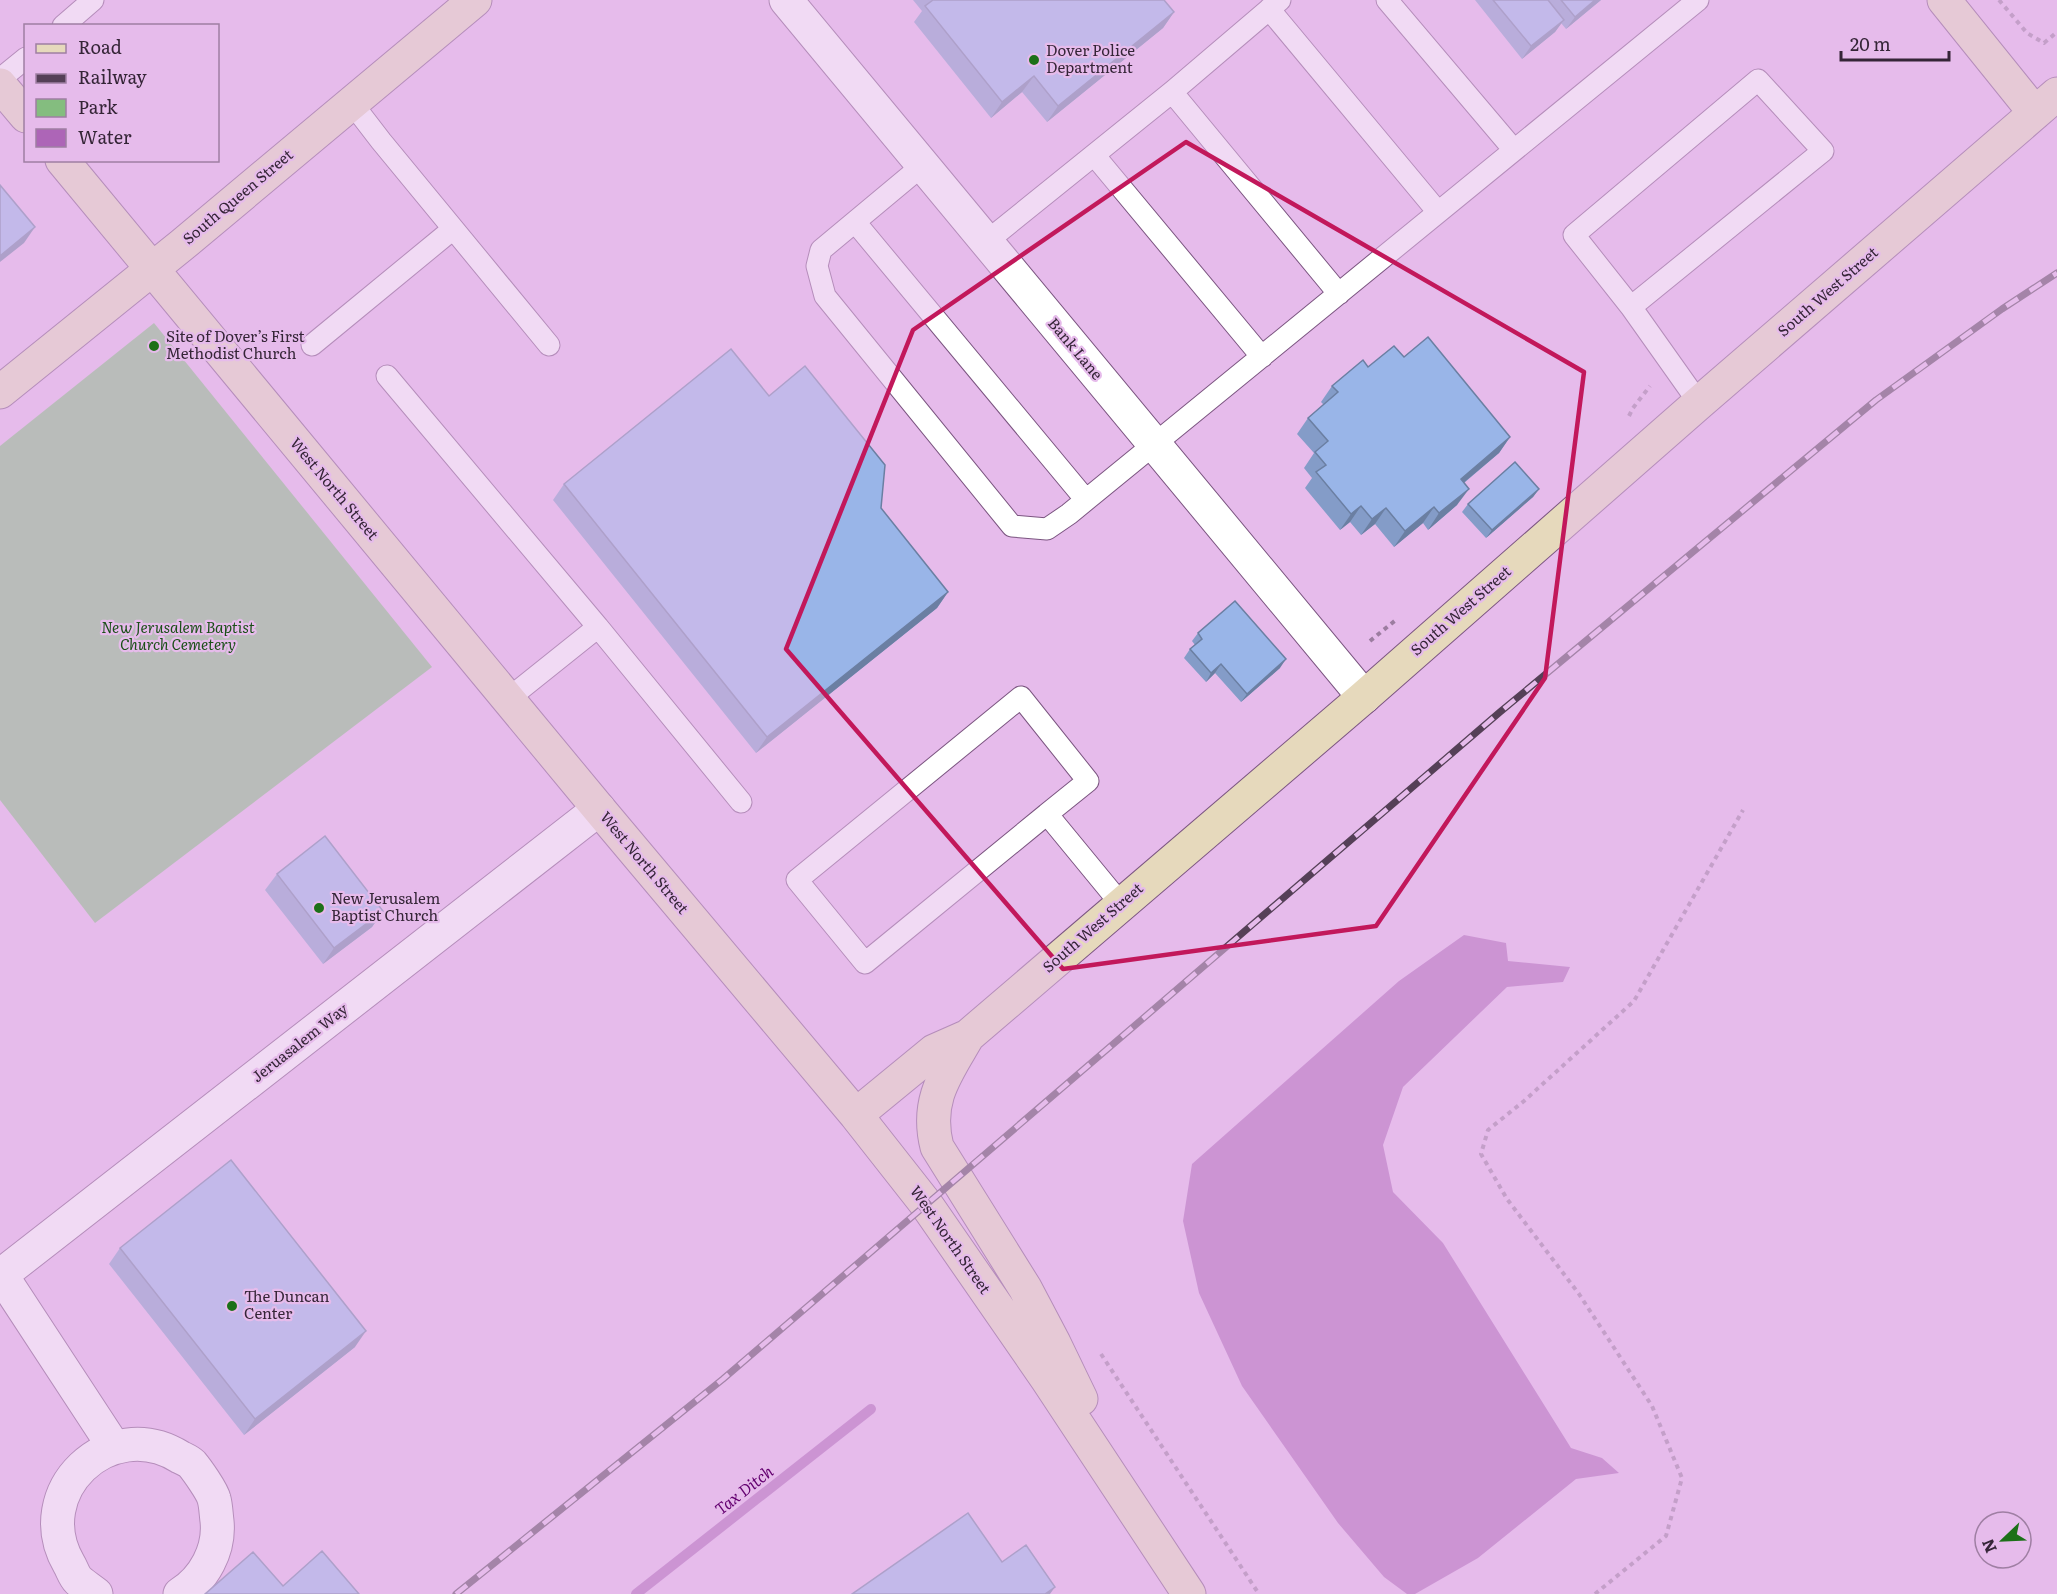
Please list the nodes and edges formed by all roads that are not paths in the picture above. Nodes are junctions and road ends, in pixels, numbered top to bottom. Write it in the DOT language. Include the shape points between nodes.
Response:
graph roads {
  1 [pos="93,0"];
  2 [pos="475,0"];
  3 [pos="786,0"];
  4 [pos="1387,0"];
  5 [pos="1698,0"];
  6 [pos="1944,0"];
  7 [pos="1274,4"];
  8 [pos="65,24"];
  9 [pos="24,60"];
  10 [pos="0,80"];
  11 [pos="0,85"];
  12 [pos="1172,92"];
  13 [pos="351,102"];
  14 [pos="2046,104"];
  15 [pos="24,114"];
  16 [pos="1514,150"];
  17 [pos="1094,155"];
  18 [pos="64,162"];
  19 [pos="923,165"];
  20 [pos="1438,212"];
  21 [pos="855,222"];
  22 [pos="453,229"];
  23 [pos="986,242"];
  24 [pos="152,270"];
  25 [pos="1339,294"];
  26 [pos="1631,307"];
  27 [pos="312,345"];
  28 [pos="549,345"];
  29 [pos="1262,357"];
  30 [pos="387,376"];
  31 [pos="0,392"];
  32 [pos="1699,403"];
  33 [pos="1154,444"];
  34 [pos="1086,500"];
  35 [pos="598,627"];
  36 [pos="1364,697"];
  37 [pos="508,699"];
  38 [pos="741,802"];
  39 [pos="599,809"];
  40 [pos="1047,814"];
  41 [pos="1121,904"];
  42 [pos="968,1036"];
  43 [pos="856,1115"];
  44 [pos="0,1275"];
  45 [pos="114,1447"];
  46 [pos="1131,1507"];
  47 [pos="96,1594"];
  48 [pos="180,1594"];
  49 [pos="1188,1594"];
  1 -- 8 [label="lane"];
  2 -- 13 [label="main road, South Queen Street"];
  3 -- 19 [label="street, Bank Lane"];
  4 -- 16 [label="lane"];
  5 -- 16 [label="lane"];
  6 -- 14 [label="main road"];
  7 -- 12 [label="lane"];
  7 -- 20 [label="lane"];
  9 -- 10 [label="lane"];
  11 -- 15 [label="main road"];
  12 -- 17 [label="lane"];
  12 -- 25 [label="lane"];
  13 -- 22 [label="lane"];
  13 -- 24 [label="main road, South Queen Street"];
  14 -- 32 [label="main road, South West Street"];
  16 -- 20 [label="lane"];
  17 -- 23 [label="lane"];
  17 -- 29 [label="lane"];
  18 -- 24 [label="main road, West North Street"];
  19 -- 21 [label="lane"];
  19 -- 23 [label="street, Bank Lane"];
  20 -- 25 [label="lane"];
  21 -- 34 [label="lane"];
  21 -- 34 [label="lane" via="820,250 817,266 825,296 1012,526 1047,529"];
  22 -- 27 [label="lane"];
  22 -- 28 [label="lane"];
  23 -- 33 [label="street, Bank Lane"];
  24 -- 31 [label="main road, South Queen Street"];
  24 -- 37 [label="main road, West North Street"];
  25 -- 29 [label="lane"];
  26 -- 26 [label="lane" via="1574,235 1758,81 1823,151"];
  26 -- 32 [label="lane"];
  29 -- 33 [label="lane"];
  30 -- 35 [label="lane"];
  32 -- 36 [label="main road, South West Street"];
  33 -- 34 [label="lane"];
  33 -- 36 [label="street, Bank Lane"];
  35 -- 37 [label="lane"];
  35 -- 38 [label="lane"];
  36 -- 41 [label="main road, South West Street"];
  37 -- 39 [label="main road, West North Street"];
  39 -- 43 [label="main road, West North Street"];
  39 -- 44 [label="street, Jeruasalem Way"];
  40 -- 40 [label="lane" via="865,963 797,880 1021,697 1088,782"];
  40 -- 41 [label="lane"];
  41 -- 42 [label="main road, South West Street"];
  42 -- 43 [label="main road, South West Street" via="934,1051"];
  42 -- 46 [label="main road" via="937,1091 933,1114 937,1147 1025,1288"];
  43 -- 46 [label="main road, West North Street" via="926,1204"];
  44 -- 45 [label="street"];
  45 -- 47 [label="street" via="82,1465 65,1488 57,1520 61,1550 78,1579"];
  45 -- 48 [label="street" via="141,1443 166,1449 192,1464 214,1497 218,1534 209,1564"];
  46 -- 49 [label="main road, West North Street"];
}
